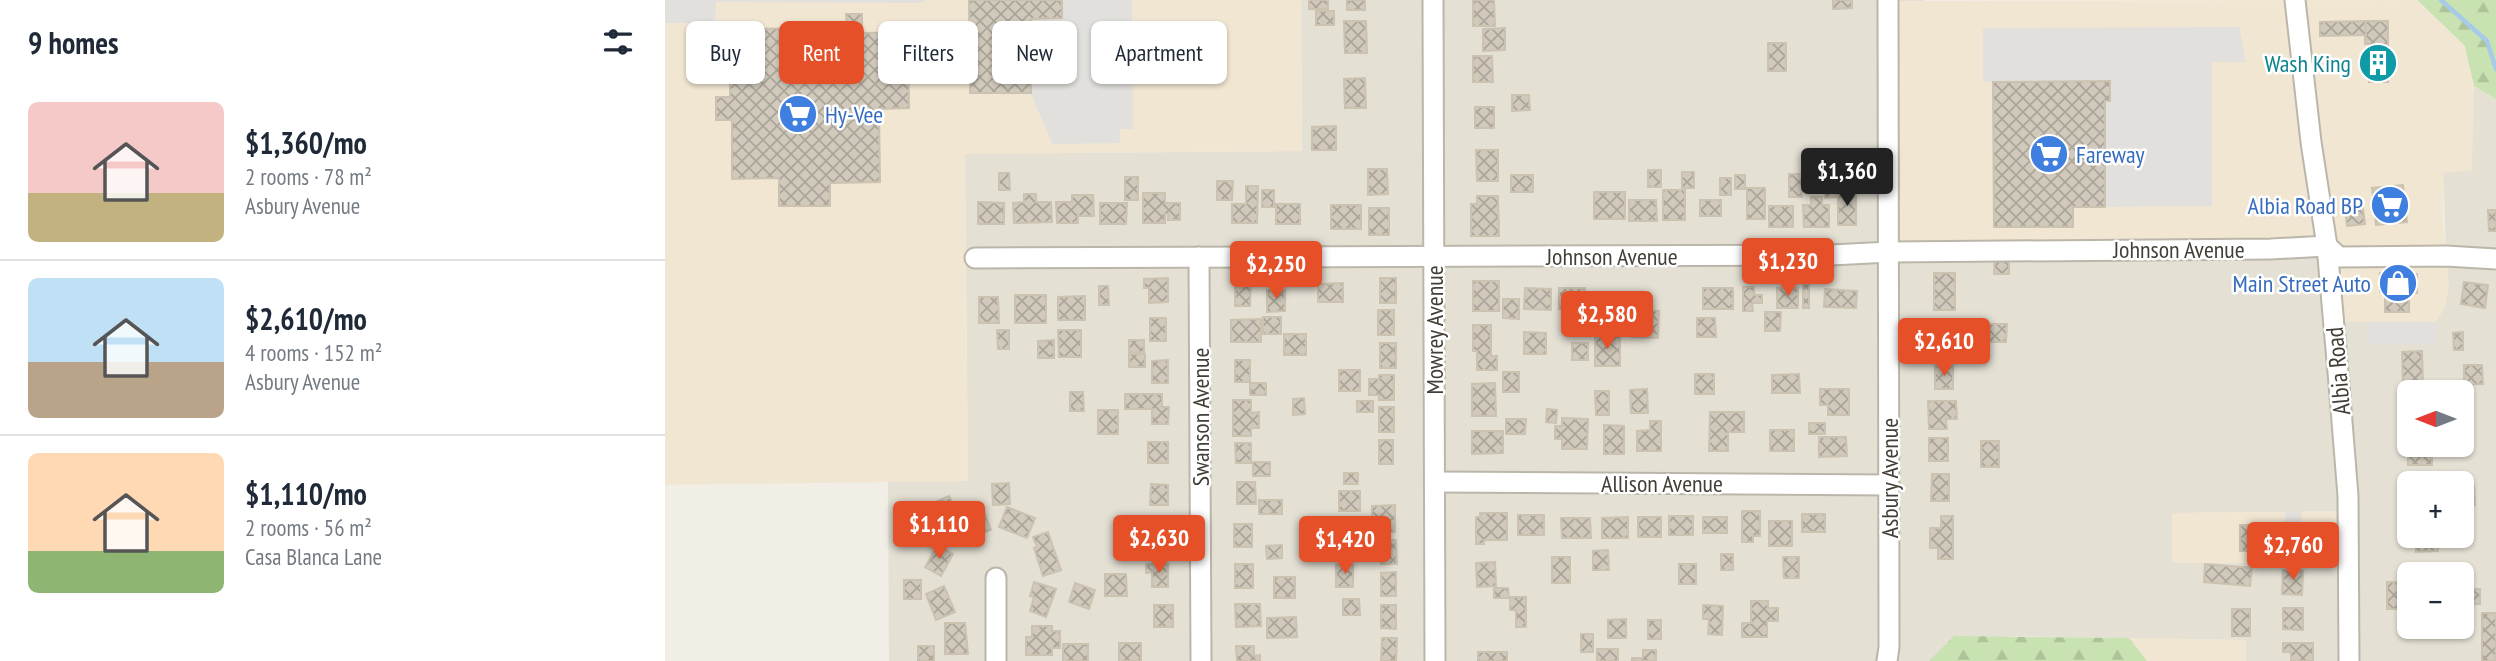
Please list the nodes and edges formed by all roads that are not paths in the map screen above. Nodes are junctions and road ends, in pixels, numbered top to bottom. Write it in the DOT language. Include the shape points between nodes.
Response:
graph roads {
  1 [pos="1433,0"];
  2 [pos="1888,0"];
  3 [pos="2295,0"];
  4 [pos="2326,246"];
  5 [pos="1890,252"];
  6 [pos="1199,257"];
  7 [pos="1434,257"];
  8 [pos="975,258"];
  9 [pos="2496,259"];
  10 [pos="1435,482"];
  11 [pos="1889,485"];
  12 [pos="996,578"];
  13 [pos="996,661"];
  14 [pos="1201,661"];
  15 [pos="1435,661"];
  16 [pos="1887,661"];
  17 [pos="2349,661"];
  1 -- 7 [label="street, Mowrey Avenue"];
  2 -- 5 [label="street, Asbury Avenue"];
  3 -- 4 [label="street, Albia Road"];
  4 -- 5 [label="street, Johnson Avenue"];
  4 -- 9 [label="street, Johnson Avenue" via="2339,257"];
  4 -- 17 [label="street, Albia Road" via="2349,496"];
  5 -- 7 [label="street, Johnson Avenue"];
  5 -- 11 [label="street, Asbury Avenue"];
  6 -- 7 [label="street, Johnson Avenue"];
  6 -- 8 [label="street, Johnson Avenue"];
  6 -- 14 [label="street, Swanson Avenue"];
  7 -- 10 [label="street, Mowrey Avenue"];
  10 -- 11 [label="street, Allison Avenue"];
  10 -- 15 [label="street, Mowrey Avenue"];
  11 -- 16 [label="street, Asbury Avenue"];
  12 -- 13 [label="street"];
}
